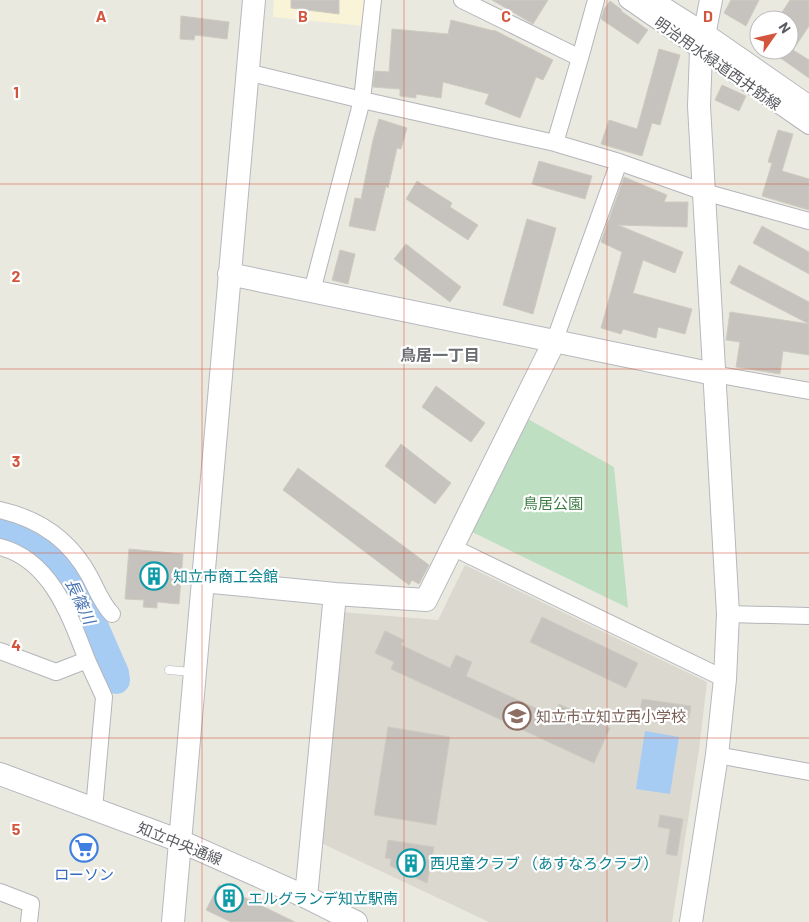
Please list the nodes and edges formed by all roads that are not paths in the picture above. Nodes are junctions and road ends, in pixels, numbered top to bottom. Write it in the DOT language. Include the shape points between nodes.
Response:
graph roads {
  1 [pos="254,0"];
  2 [pos="373,0"];
  3 [pos="462,0"];
  4 [pos="596,0"];
  5 [pos="627,0"];
  6 [pos="650,0"];
  7 [pos="711,0"];
  8 [pos="702,42"];
  9 [pos="580,58"];
  10 [pos="247,72"];
  11 [pos="362,100"];
  12 [pos="809,107"];
  13 [pos="809,126"];
  14 [pos="555,143"];
  15 [pos="619,162"];
  16 [pos="704,192"];
  17 [pos="809,221"];
  18 [pos="229,274"];
  19 [pos="312,291"];
  20 [pos="554,342"];
  21 [pos="714,374"];
  22 [pos="809,392"];
  23 [pos="0,510"];
  24 [pos="0,547"];
  25 [pos="452,547"];
  26 [pos="202,581"];
  27 [pos="335,594"];
  28 [pos="112,614"];
  29 [pos="728,614"];
  30 [pos="809,616"];
  31 [pos="0,651"];
  32 [pos="87,660"];
  33 [pos="169,670"];
  34 [pos="194,672"];
  35 [pos="725,680"];
  36 [pos="717,755"];
  37 [pos="809,772"];
  38 [pos="0,774"];
  39 [pos="94,809"];
  40 [pos="180,841"];
  41 [pos="0,892"];
  42 [pos="306,896"];
  43 [pos="29,922"];
  44 [pos="173,922"];
  45 [pos="356,922"];
  46 [pos="691,922"];
  1 -- 10 [label="street"];
  2 -- 11 [label="street"];
  3 -- 9 [label="street"];
  4 -- 9 [label="street"];
  5 -- 8 [label="street, 明治用水緑道西井筋線"];
  6 -- 8 [label="street"];
  7 -- 8 [label="street"];
  8 -- 12 [label="street"];
  8 -- 13 [label="street, 明治用水緑道西井筋線"];
  8 -- 16 [label="street" via="699,106"];
  9 -- 14 [label="street"];
  10 -- 11 [label="street"];
  10 -- 18 [label="street"];
  11 -- 14 [label="street"];
  11 -- 19 [label="street"];
  14 -- 15 [label="street"];
  15 -- 16 [label="street"];
  15 -- 20 [label="street"];
  16 -- 17 [label="street"];
  16 -- 21 [label="street"];
  18 -- 19 [label="street"];
  18 -- 26 [label="street"];
  19 -- 20 [label="street"];
  20 -- 21 [label="street"];
  20 -- 25 [label="street"];
  21 -- 22 [label="street"];
  21 -- 29 [label="street"];
  23 -- 28 [label="street" via="37,523 56,534 74,552"];
  24 -- 32 [label="street" via="23,556 42,572 56,591"];
  25 -- 27 [label="street" via="426,600"];
  25 -- 35 [label="street"];
  26 -- 27 [label="street"];
  26 -- 34 [label="street"];
  27 -- 42 [label="street"];
  29 -- 30 [label="street"];
  29 -- 35 [label="street"];
  31 -- 32 [label="street" via="56,672"];
  32 -- 39 [label="street" via="104,698"];
  33 -- 34 [label="lane"];
  34 -- 40 [label="street"];
  35 -- 36 [label="street"];
  36 -- 37 [label="street"];
  36 -- 46 [label="street"];
  38 -- 39 [label="street, 知立中央通線"];
  39 -- 40 [label="street, 知立中央通線"];
  40 -- 42 [label="street, 知立中央通線"];
  40 -- 44 [label="street"];
  41 -- 43 [label="street" via="31,904"];
  42 -- 45 [label="street, 知立中央通線"];
}
